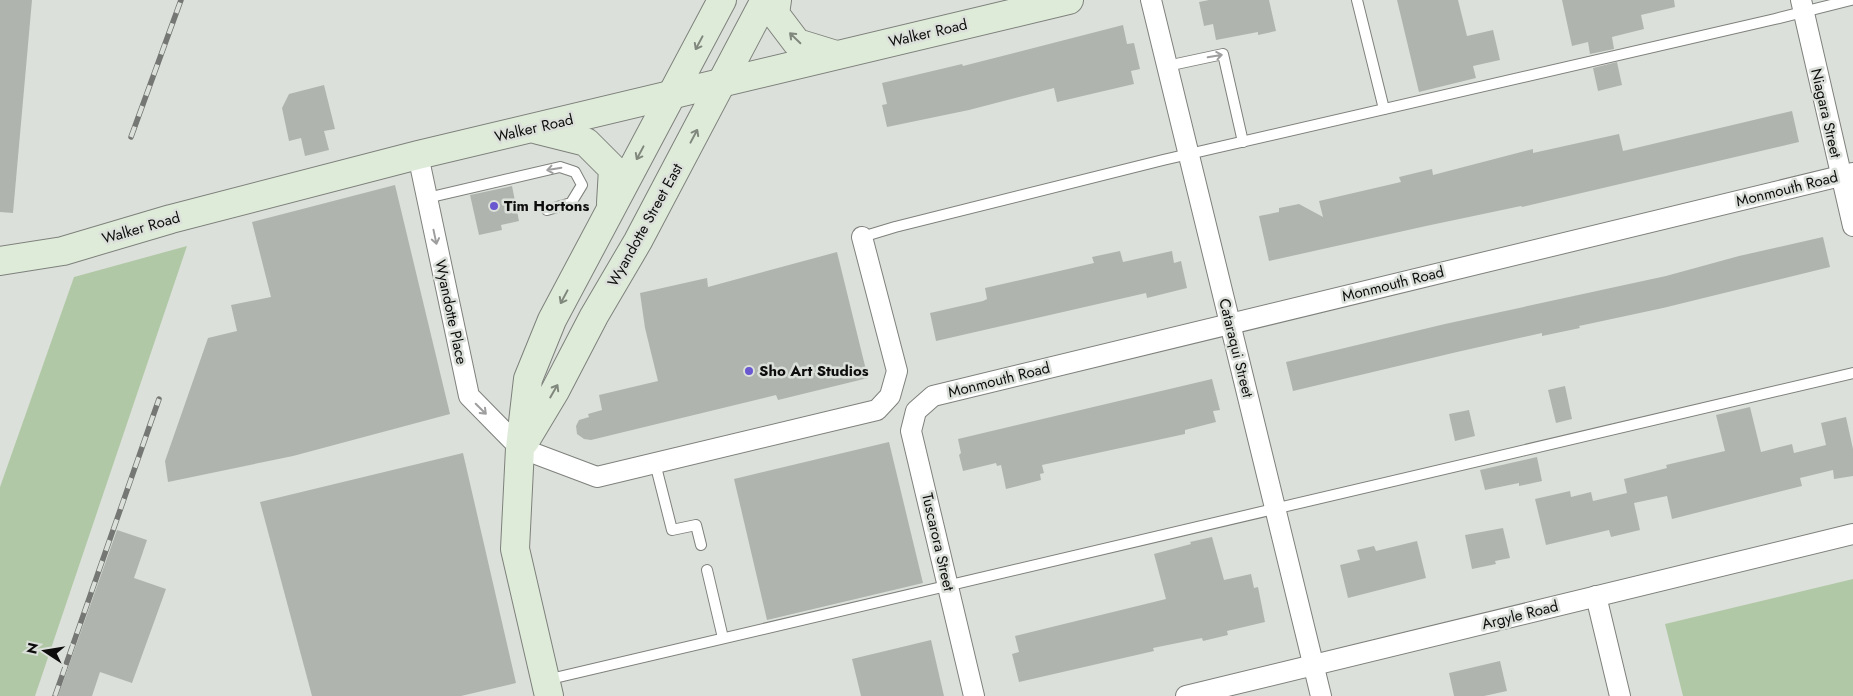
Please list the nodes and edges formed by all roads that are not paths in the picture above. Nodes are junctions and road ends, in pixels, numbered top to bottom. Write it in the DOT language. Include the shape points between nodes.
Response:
graph roads {
  1 [pos="722,0"];
  2 [pos="765,0"];
  3 [pos="777,0"];
  4 [pos="1070,0"];
  5 [pos="1151,0"];
  6 [pos="1357,0"];
  7 [pos="1851,0"];
  8 [pos="1802,6"];
  9 [pos="836,55"];
  10 [pos="1167,66"];
  11 [pos="721,83"];
  12 [pos="672,95"];
  13 [pos="1384,109"];
  14 [pos="532,129"];
  15 [pos="1242,142"];
  16 [pos="418,155"];
  17 [pos="1189,155"];
  18 [pos="1847,175"];
  19 [pos="427,198"];
  20 [pos="611,207"];
  21 [pos="547,210"];
  22 [pos="1853,226"];
  23 [pos="862,237"];
  24 [pos="0,261"];
  25 [pos="1230,324"];
  26 [pos="1853,373"];
  27 [pos="933,396"];
  28 [pos="520,448"];
  29 [pos="655,463"];
  30 [pos="1275,509"];
  31 [pos="1853,534"];
  32 [pos="701,545"];
  33 [pos="707,570"];
  34 [pos="948,586"];
  35 [pos="1596,596"];
  36 [pos="723,638"];
  37 [pos="1314,665"];
  38 [pos="547,688"];
  39 [pos="974,696"];
  40 [pos="1186,696"];
  41 [pos="1321,696"];
  42 [pos="1620,696"];
  1 -- 12 [label="main road, Wyandotte Street East, one-way"];
  2 -- 11 [label="main road, Wyandotte Street East"];
  9 -- 3 [label="main road, one-way" via="797,43 775,14"];
  4 -- 9 [label="main road, Walker Road"];
  5 -- 10 [label="street, Cataraqui Street"];
  6 -- 13 [label="lane"];
  7 -- 8 [label="lane"];
  8 -- 13 [label="lane"];
  8 -- 18 [label="street, Niagara Street"];
  9 -- 11 [label="main road, Walker Road"];
  10 -- 15 [label="lane, one-way" via="1223,54"];
  10 -- 17 [label="street, Cataraqui Street"];
  11 -- 12 [label="main road, Walker Road"];
  28 -- 11 [label="main road, Wyandotte Street East, one-way" via="638,241"];
  12 -- 14 [label="main road, Walker Road"];
  12 -- 20 [label="main road, Wyandotte Street East, one-way"];
  13 -- 15 [label="lane"];
  14 -- 16 [label="main road, Walker Road"];
  14 -- 20 [label="main road" via="586,142 613,168"];
  15 -- 17 [label="lane"];
  16 -- 19 [label="street, Wyandotte Place"];
  16 -- 24 [label="main road, Walker Road" via="171,218 63,251"];
  17 -- 23 [label="lane"];
  17 -- 25 [label="street, Cataraqui Street"];
  18 -- 22 [label="street, Niagara Street"];
  18 -- 25 [label="street, Monmouth Road"];
  21 -- 19 [label="lane, one-way" via="571,204 582,185 575,172 560,167"];
  19 -- 28 [label="street, Wyandotte Place, one-way" via="469,396"];
  20 -- 28 [label="main road, Wyandotte Street East, one-way" via="552,320 528,379"];
  23 -- 29 [label="street" via="897,371 890,396 876,410"];
  25 -- 27 [label="street, Monmouth Road"];
  25 -- 30 [label="street, Cataraqui Street"];
  26 -- 30 [label="lane"];
  27 -- 34 [label="street, Tuscarora Street" via="916,411 911,431"];
  28 -- 29 [label="street" via="598,477"];
  28 -- 38 [label="main road, Wyandotte Street East" via="515,549"];
  29 -- 32 [label="lane" via="672,530 696,524"];
  30 -- 34 [label="lane"];
  30 -- 37 [label="street, Cataraqui Street"];
  31 -- 35 [label="street, Argyle Road"];
  33 -- 36 [label="lane"];
  34 -- 36 [label="lane"];
  34 -- 39 [label="street, Tuscarora Street"];
  35 -- 37 [label="street, Argyle Road"];
  35 -- 42 [label="street"];
  36 -- 38 [label="lane"];
  37 -- 40 [label="street, Argyle Road"];
  37 -- 41 [label="street, Cataraqui Street"];
}
